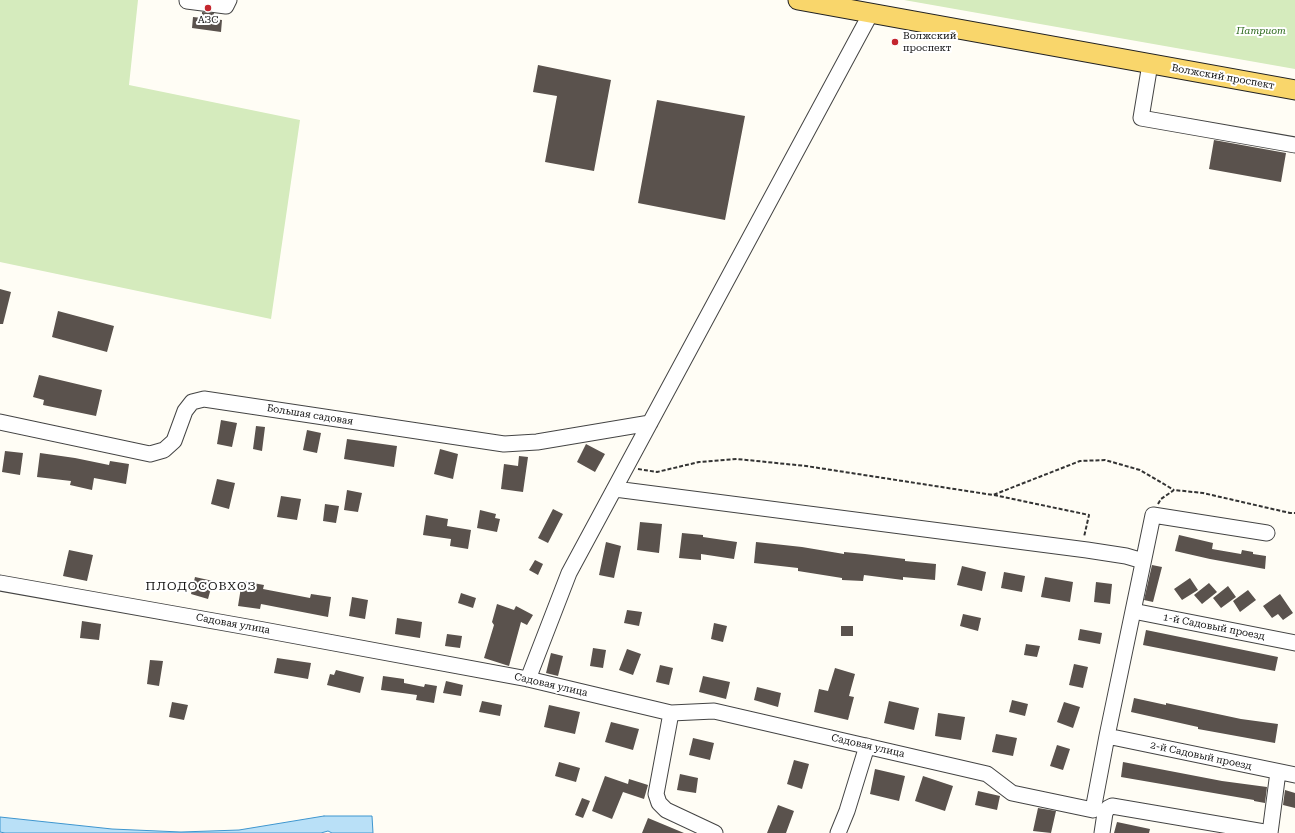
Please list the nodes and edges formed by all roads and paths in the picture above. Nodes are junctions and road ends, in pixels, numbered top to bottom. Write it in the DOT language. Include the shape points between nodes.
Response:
graph roads {
  1 [pos="187,0"];
  2 [pos="229,0"];
  3 [pos="798,0"];
  4 [pos="872,13"];
  5 [pos="1150,64"];
  6 [pos="1295,90"];
  7 [pos="1295,145"];
  8 [pos="0,422"];
  9 [pos="650,423"];
  10 [pos="626,467"];
  11 [pos="615,489"];
  12 [pos="1174,490"];
  13 [pos="993,495"];
  14 [pos="1295,513"];
  15 [pos="1153,515"];
  16 [pos="1267,533"];
  17 [pos="1081,549"];
  18 [pos="1143,561"];
  19 [pos="0,584"];
  20 [pos="1133,611"];
  21 [pos="1295,643"];
  22 [pos="528,679"];
  23 [pos="671,713"];
  24 [pos="1107,736"];
  25 [pos="867,746"];
  26 [pos="1278,772"];
  27 [pos="1295,775"];
  28 [pos="715,833"];
  29 [pos="838,833"];
  30 [pos="1102,833"];
  31 [pos="1270,833"];
  1 -- 2 [label="street" via="226,6"];
  3 -- 4 [label="main road, Волжский проспект"];
  4 -- 5 [label="main road, Волжский проспект"];
  4 -- 9 [label="street"];
  5 -- 6 [label="main road, Волжский проспект"];
  5 -- 7 [label="street" via="1141,118"];
  8 -- 9 [label="street, Большая садовая" via="150,454 164,450 174,441 185,411 192,402 204,399 504,444 537,442"];
  9 -- 10 [label="street"];
  10 -- 11 [label="street"];
  10 -- 13 [label="path" via="657,472 699,462 738,459 806,466"];
  11 -- 17 [label="street"];
  11 -- 22 [label="street" via="569,573"];
  12 -- 13 [label="path" via="1140,470 1105,460 1080,461"];
  12 -- 14 [label="path" via="1203,493"];
  12 -- 15 [label="path" via="1161,499"];
  13 -- 17 [label="path" via="1089,515"];
  15 -- 16 [label="street"];
  15 -- 18 [label="street"];
  17 -- 18 [label="street"];
  18 -- 20 [label="street"];
  19 -- 22 [label="street, Садовая улица"];
  20 -- 21 [label="street, 1-й Садовый проезд"];
  20 -- 24 [label="street"];
  22 -- 23 [label="street, Садовая улица"];
  23 -- 25 [label="street, Садовая улица" via="714,711"];
  23 -- 28 [label="street" via="656,794 659,803 666,810"];
  24 -- 25 [label="street, Садовая улица" via="1093,810 1012,793 986,774"];
  24 -- 26 [label="street, 2-й Садовый проезд"];
  25 -- 29 [label="street" via="848,811"];
  26 -- 27 [label="street, 2-й Садовый проезд"];
  26 -- 31 [label="street"];
  30 -- 31 [label="street" via="1105,813 1112,806"];
}
